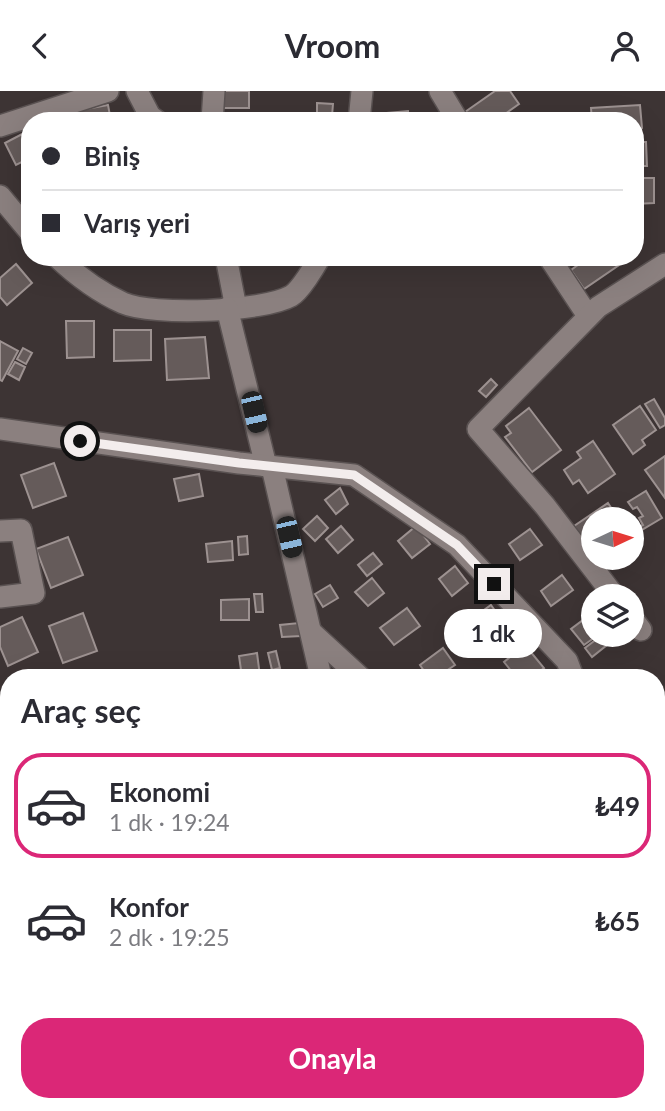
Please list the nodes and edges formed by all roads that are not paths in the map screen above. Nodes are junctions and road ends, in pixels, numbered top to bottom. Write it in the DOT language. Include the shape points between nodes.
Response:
graph roads {
  1 [pos="108,91"];
  2 [pos="137,91"];
  3 [pos="214,91"];
  4 [pos="362,91"];
  5 [pos="440,91"];
  6 [pos="41,112"];
  7 [pos="148,112"];
  8 [pos="213,112"];
  9 [pos="360,112"];
  10 [pos="453,112"];
  11 [pos="21,118"];
  12 [pos="0,125"];
  13 [pos="0,196"];
  14 [pos="21,221"];
  15 [pos="665,264"];
  16 [pos="67,266"];
  17 [pos="227,266"];
  18 [pos="314,266"];
  19 [pos="555,266"];
  20 [pos="231,308"];
  21 [pos="589,316"];
  22 [pos="0,429"];
  23 [pos="269,466"];
  24 [pos="0,531"];
  25 [pos="605,584"];
  26 [pos="0,597"];
  27 [pos="311,632"];
  28 [pos="319,669"];
  29 [pos="351,669"];
  30 [pos="570,669"];
  1 -- 6 [label="street"];
  2 -- 7 [label="street"];
  3 -- 8 [label="street"];
  4 -- 9 [label="street"];
  5 -- 10 [label="street"];
  11 -- 12 [label="street"];
  13 -- 14 [label="street"];
  15 -- 21 [label="street"];
  16 -- 20 [label="street" via="124,303 182,311"];
  17 -- 20 [label="street"];
  18 -- 20 [label="street" via="293,295"];
  19 -- 21 [label="street"];
  20 -- 23 [label="street"];
  21 -- 25 [label="street" via="478,429"];
  22 -- 23 [label="street"];
  23 -- 27 [label="street"];
  23 -- 30 [label="street" via="354,475 457,545"];
  24 -- 26 [label="street" via="21,530 34,593"];
  27 -- 28 [label="street"];
  27 -- 29 [label="street"];
}
